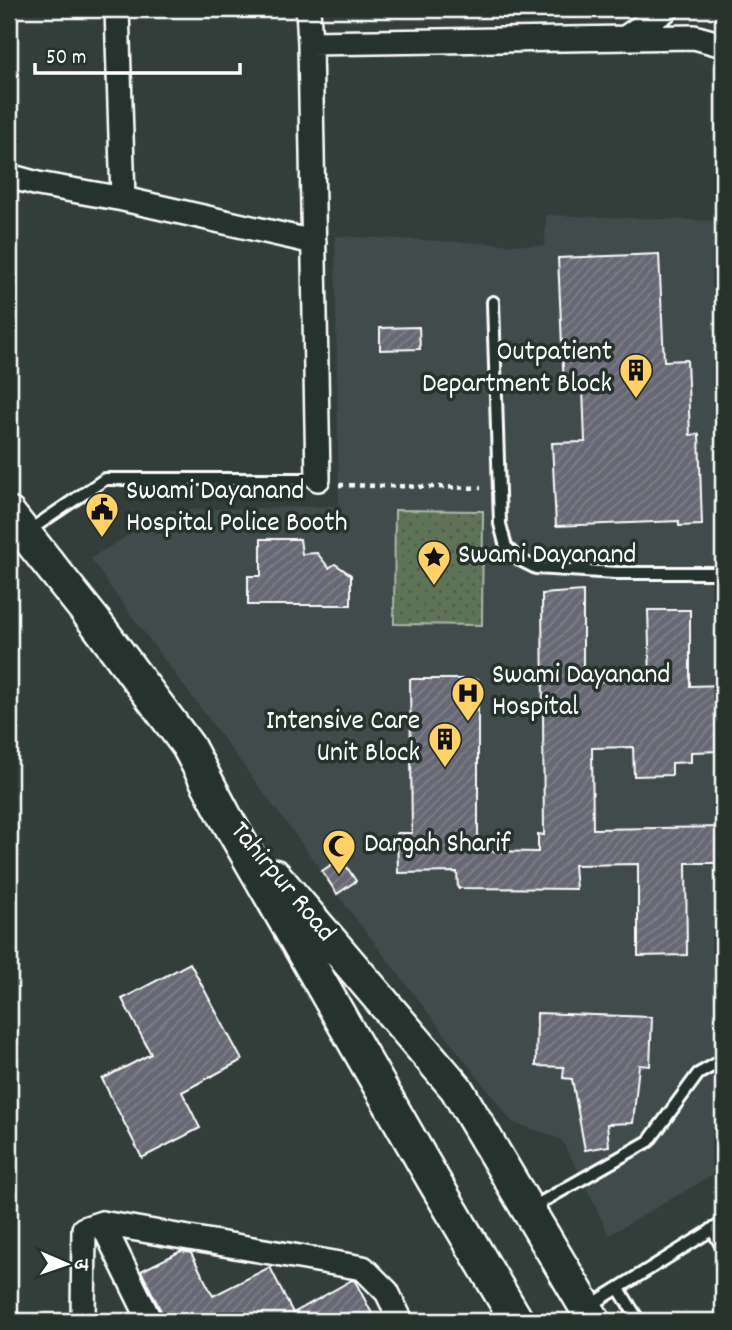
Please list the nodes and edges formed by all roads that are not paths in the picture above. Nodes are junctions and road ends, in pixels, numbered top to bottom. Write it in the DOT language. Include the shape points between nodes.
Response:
graph roads {
  1 [pos="117,9"];
  2 [pos="308,9"];
  3 [pos="667,9"];
  4 [pos="625,38"];
  5 [pos="310,43"];
  6 [pos="723,46"];
  7 [pos="9,176"];
  8 [pos="123,199"];
  9 [pos="314,242"];
  10 [pos="493,302"];
  11 [pos="318,479"];
  12 [pos="17,524"];
  13 [pos="723,573"];
  14 [pos="225,816"];
  15 [pos="402,1025"];
  16 [pos="360,1051"];
  17 [pos="723,1060"];
  18 [pos="528,1209"];
  19 [pos="102,1223"];
  20 [pos="718,1226"];
  21 [pos="723,1250"];
  22 [pos="619,1289"];
  23 [pos="590,1315"];
  24 [pos="83,1321"];
  25 [pos="150,1321"];
  26 [pos="401,1321"];
  27 [pos="517,1321"];
  28 [pos="639,1321"];
  1 -- 8 [label="street"];
  2 -- 5 [label="street"];
  3 -- 4 [label="street"];
  4 -- 5 [label="street"];
  4 -- 6 [label="street" via="694,37"];
  5 -- 9 [label="street"];
  7 -- 8 [label="street"];
  8 -- 9 [label="street"];
  9 -- 11 [label="street"];
  10 -- 13 [label="lane" via="500,524 506,547 536,568"];
  11 -- 12 [label="lane" via="105,479"];
  12 -- 14 [label="main road" via="188,746"];
  14 -- 15 [label="main road, Tahirpur Road"];
  14 -- 16 [label="main road, Tahirpur Road"];
  15 -- 16 [label="main road"];
  15 -- 18 [label="main road, Tahirpur Road" via="456,1088"];
  16 -- 27 [label="main road, Tahirpur Road"];
  17 -- 18 [label="lane" via="698,1074 649,1141"];
  18 -- 23 [label="main road, Tahirpur Road"];
  19 -- 24 [label="street" via="84,1229"];
  19 -- 25 [label="street"];
  19 -- 26 [label="street" via="363,1268 387,1292"];
  20 -- 21 [label="lane"];
  20 -- 22 [label="lane"];
  22 -- 23 [label="lane"];
  22 -- 28 [label="lane"];
}
